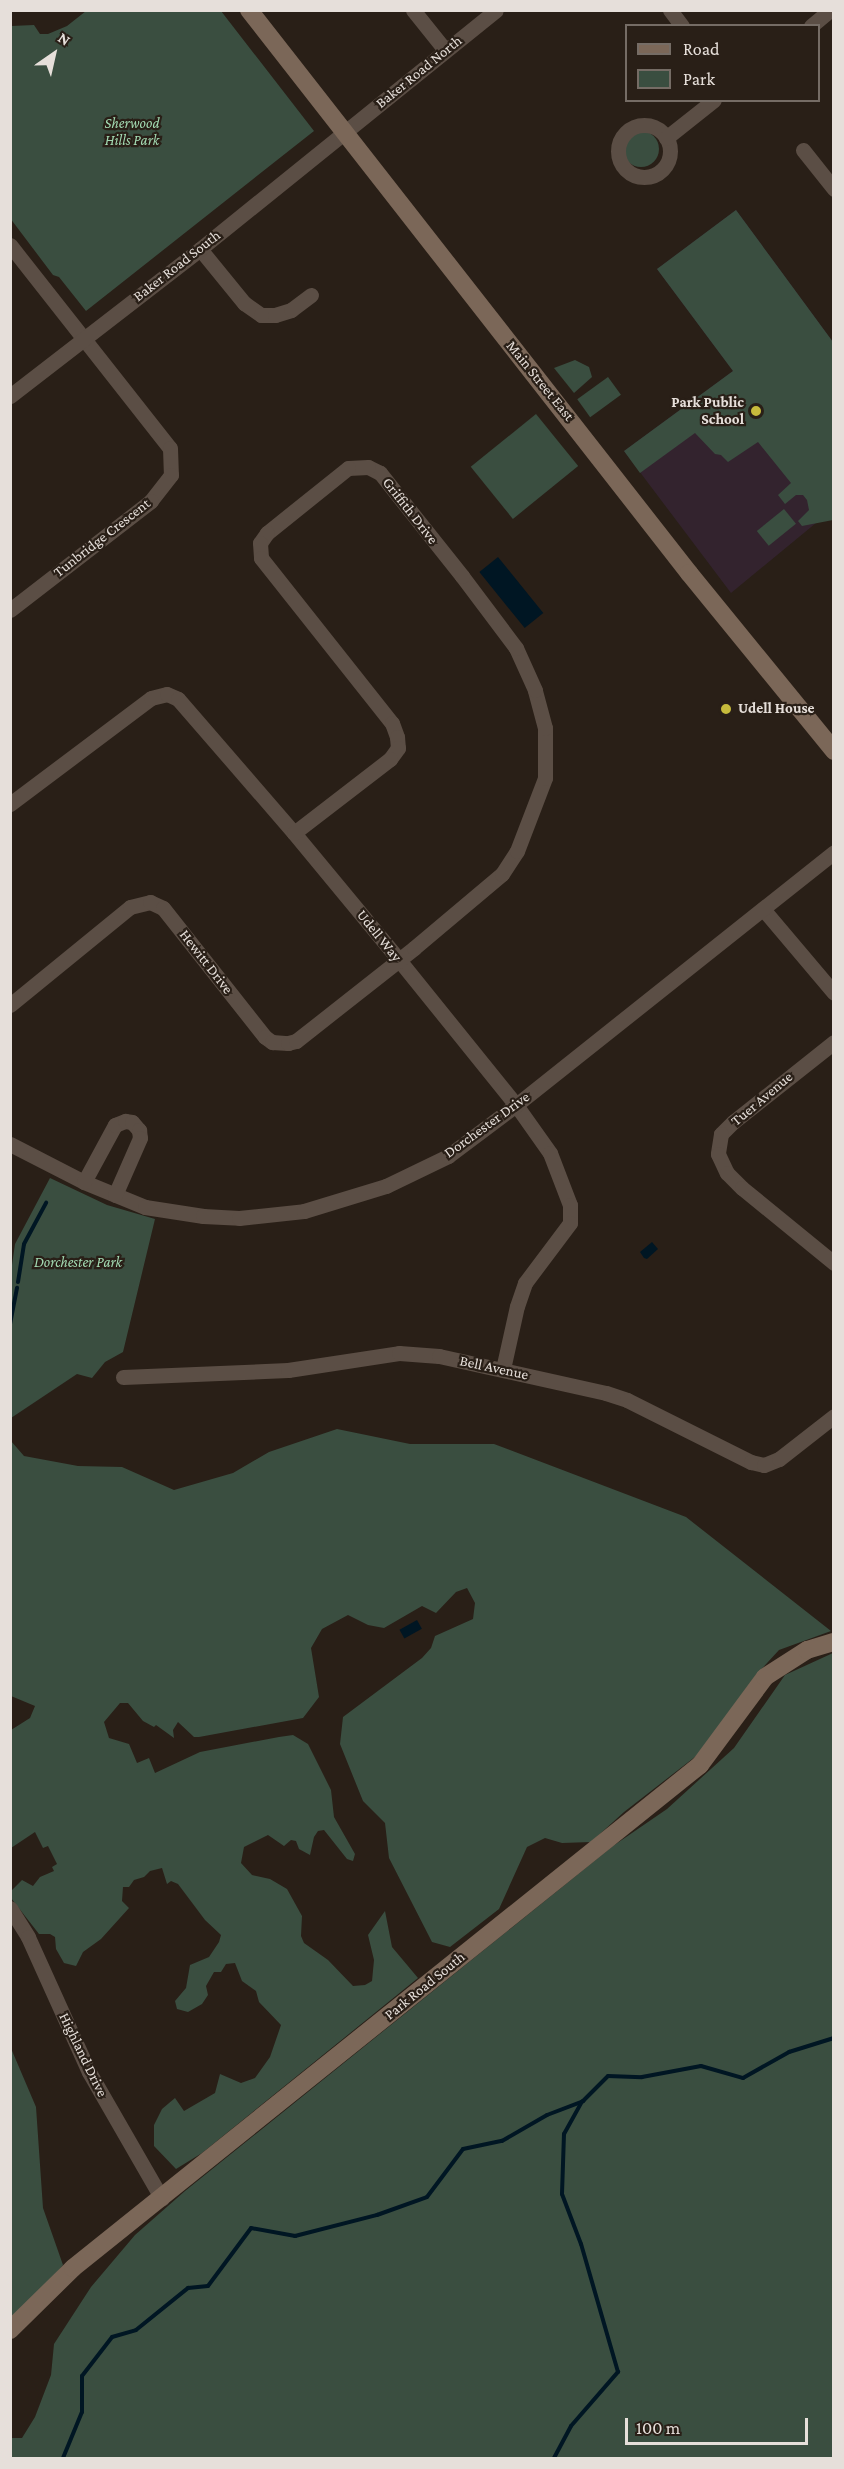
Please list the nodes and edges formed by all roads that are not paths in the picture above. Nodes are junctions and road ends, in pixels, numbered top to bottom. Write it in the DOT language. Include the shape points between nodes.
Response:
graph roads {
  1 [pos="249,10"];
  2 [pos="413,10"];
  3 [pos="496,10"];
  4 [pos="670,10"];
  5 [pos="830,10"];
  6 [pos="680,24"];
  7 [pos="813,24"];
  8 [pos="445,50"];
  9 [pos="711,102"];
  10 [pos="343,134"];
  11 [pos="666,138"];
  12 [pos="803,150"];
  13 [pos="834,189"];
  14 [pos="10,245"];
  15 [pos="200,249"];
  16 [pos="311,295"];
  17 [pos="85,338"];
  18 [pos="10,396"];
  19 [pos="10,610"];
  20 [pos="834,751"];
  21 [pos="10,804"];
  22 [pos="294,833"];
  23 [pos="834,852"];
  24 [pos="763,909"];
  25 [pos="399,960"];
  26 [pos="834,993"];
  27 [pos="10,1005"];
  28 [pos="834,1042"];
  29 [pos="516,1105"];
  30 [pos="10,1144"];
  31 [pos="84,1182"];
  32 [pos="115,1195"];
  33 [pos="834,1263"];
  34 [pos="503,1369"];
  35 [pos="123,1377"];
  36 [pos="834,1416"];
  37 [pos="834,1642"];
  38 [pos="10,1908"];
  39 [pos="162,2199"];
  40 [pos="10,2330"];
  1 -- 10 [label="main road, Main Street East"];
  2 -- 8 [label="street"];
  3 -- 8 [label="street, Baker Road North"];
  4 -- 6 [label="street"];
  5 -- 7 [label="street"];
  8 -- 10 [label="street, Baker Road North"];
  9 -- 11 [label="street"];
  10 -- 15 [label="street, Baker Road South"];
  10 -- 20 [label="main road, Main Street East"];
  12 -- 13 [label="street"];
  14 -- 17 [label="street, Tunbridge Crescent"];
  15 -- 16 [label="street" via="244,303 261,315 291,310"];
  15 -- 17 [label="street, Baker Road South"];
  17 -- 18 [label="street, Baker Road South"];
  17 -- 19 [label="street, Tunbridge Crescent" via="170,448 171,475 152,501"];
  21 -- 22 [label="street, Udell Way" via="151,698 167,694 178,699"];
  22 -- 25 [label="street, Udell Way"];
  22 -- 25 [label="street, Griffith Drive" via="390,759 398,748 397,736 392,723 261,558 260,543 267,533 348,468 368,466 380,473 516,648 536,690 545,728 545,778 517,851 502,874 482,893"];
  23 -- 24 [label="street, Dorchester Drive"];
  24 -- 26 [label="street"];
  24 -- 29 [label="street, Dorchester Drive"];
  25 -- 27 [label="street, Hewitt Drive" via="296,1041 280,1044 265,1037 163,908 143,902 130,907"];
  25 -- 29 [label="street, Udell Way"];
  28 -- 33 [label="street, Tuer Avenue" via="732,1122 721,1134 718,1154 727,1173 741,1188"];
  29 -- 32 [label="street, Dorchester Drive" via="447,1156 386,1186 304,1211 240,1218 203,1216 145,1207"];
  29 -- 34 [label="street, Udell Way" via="550,1153 571,1217 567,1229 525,1283"];
  30 -- 31 [label="street, Dorchester Drive"];
  31 -- 32 [label="street, Dorchester Drive"];
  31 -- 32 [label="street" via="115,1125 132,1122 140,1131 140,1138"];
  34 -- 35 [label="street, Bell Avenue" via="439,1356 399,1353 288,1370"];
  34 -- 36 [label="street, Bell Avenue" via="627,1400 764,1465 779,1459"];
  37 -- 39 [label="main road, Park Road South" via="807,1650 765,1677 700,1765"];
  38 -- 39 [label="street, Highland Drive" via="28,1936 88,2072"];
  39 -- 40 [label="main road, Park Road South" via="73,2268"];
}
